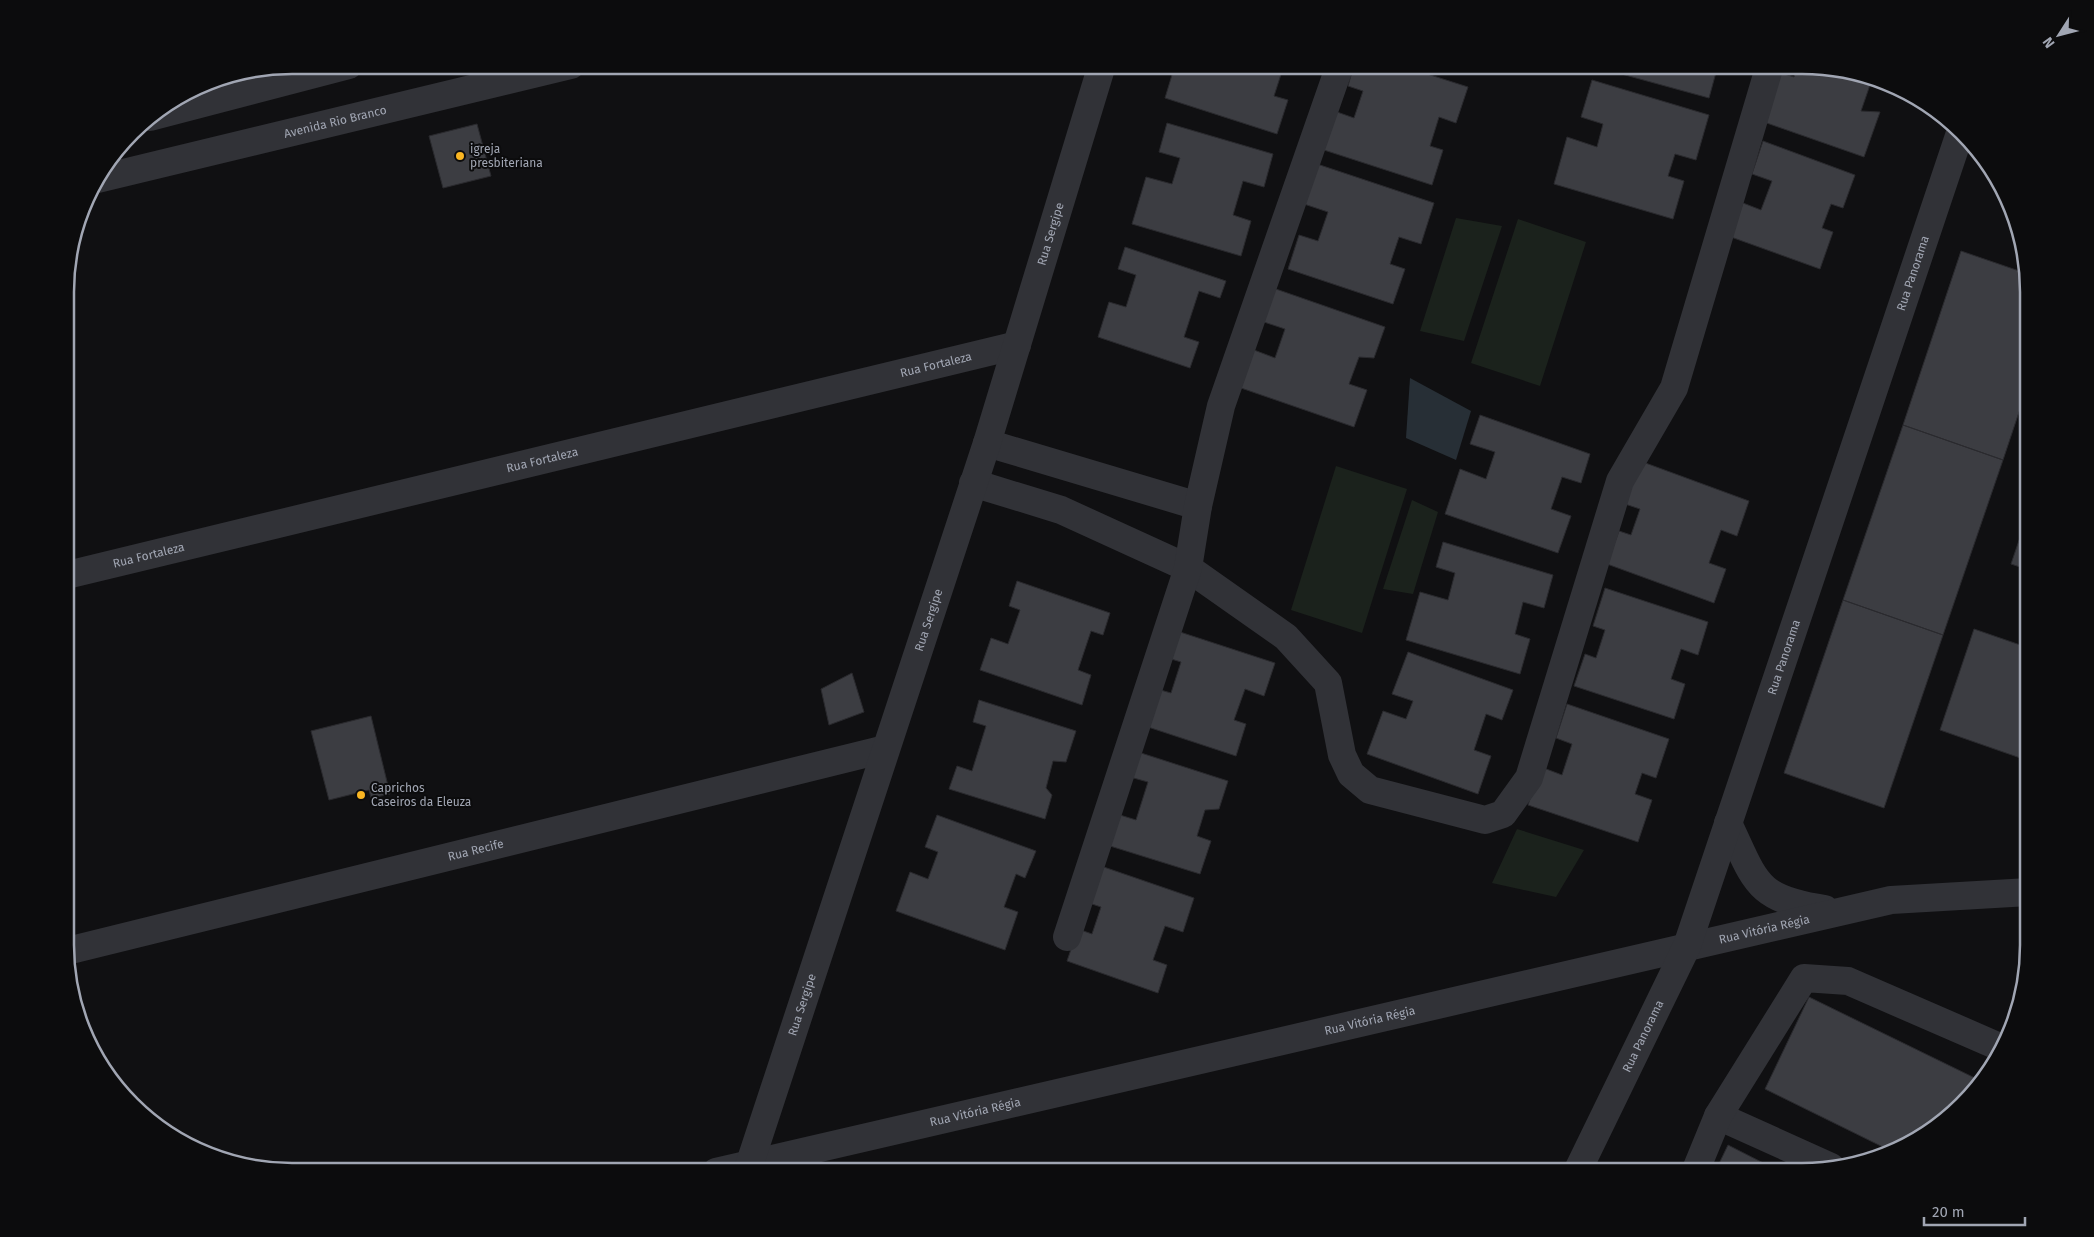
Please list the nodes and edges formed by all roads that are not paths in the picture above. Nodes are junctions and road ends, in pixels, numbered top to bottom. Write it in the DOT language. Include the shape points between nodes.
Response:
graph roads {
  1 [pos="315,74"];
  2 [pos="534,74"];
  3 [pos="1099,74"];
  4 [pos="1337,74"];
  5 [pos="1767,74"];
  6 [pos="168,112"];
  7 [pos="1958,140"];
  8 [pos="107,177"];
  9 [pos="1017,344"];
  10 [pos="987,443"];
  11 [pos="973,483"];
  12 [pos="1198,506"];
  13 [pos="1188,568"];
  14 [pos="74,573"];
  15 [pos="884,749"];
  16 [pos="1728,823"];
  17 [pos="2020,892"];
  18 [pos="1839,912"];
  19 [pos="1067,937"];
  20 [pos="1687,946"];
  21 [pos="74,949"];
  22 [pos="1996,1045"];
  23 [pos="1718,1116"];
  24 [pos="1821,1162"];
  25 [pos="750,1163"];
  26 [pos="769,1163"];
  27 [pos="1581,1163"];
  28 [pos="1699,1163"];
  1 -- 6 [label="street"];
  2 -- 8 [label="street, Avenida Rio Branco"];
  3 -- 9 [label="street, Rua Sergipe"];
  4 -- 12 [label="street" via="1221,406"];
  5 -- 13 [label="street" via="1674,388 1620,481 1529,778 1503,814 1485,820 1370,790 1351,774 1342,755 1328,683 1286,637"];
  7 -- 16 [label="street, Rua Panorama"];
  9 -- 10 [label="street, Rua Sergipe"];
  9 -- 14 [label="street, Rua Fortaleza"];
  10 -- 11 [label="street, Rua Sergipe"];
  10 -- 12 [label="street"];
  11 -- 13 [label="street" via="1061,510"];
  11 -- 15 [label="street, Rua Sergipe"];
  12 -- 13 [label="street"];
  13 -- 19 [label="street"];
  15 -- 21 [label="street, Rua Recife"];
  15 -- 25 [label="street, Rua Sergipe"];
  16 -- 18 [label="street" via="1759,885 1794,905"];
  16 -- 20 [label="street, Rua Panorama"];
  17 -- 18 [label="street, Rua Vitória Régia" via="1891,900"];
  18 -- 20 [label="street, Rua Vitória Régia"];
  20 -- 26 [label="street, Rua Vitória Régia"];
  20 -- 27 [label="street, Rua Panorama"];
  22 -- 23 [label="street" via="1848,981 1804,978"];
  23 -- 24 [label="street"];
  23 -- 28 [label="street"];
}
